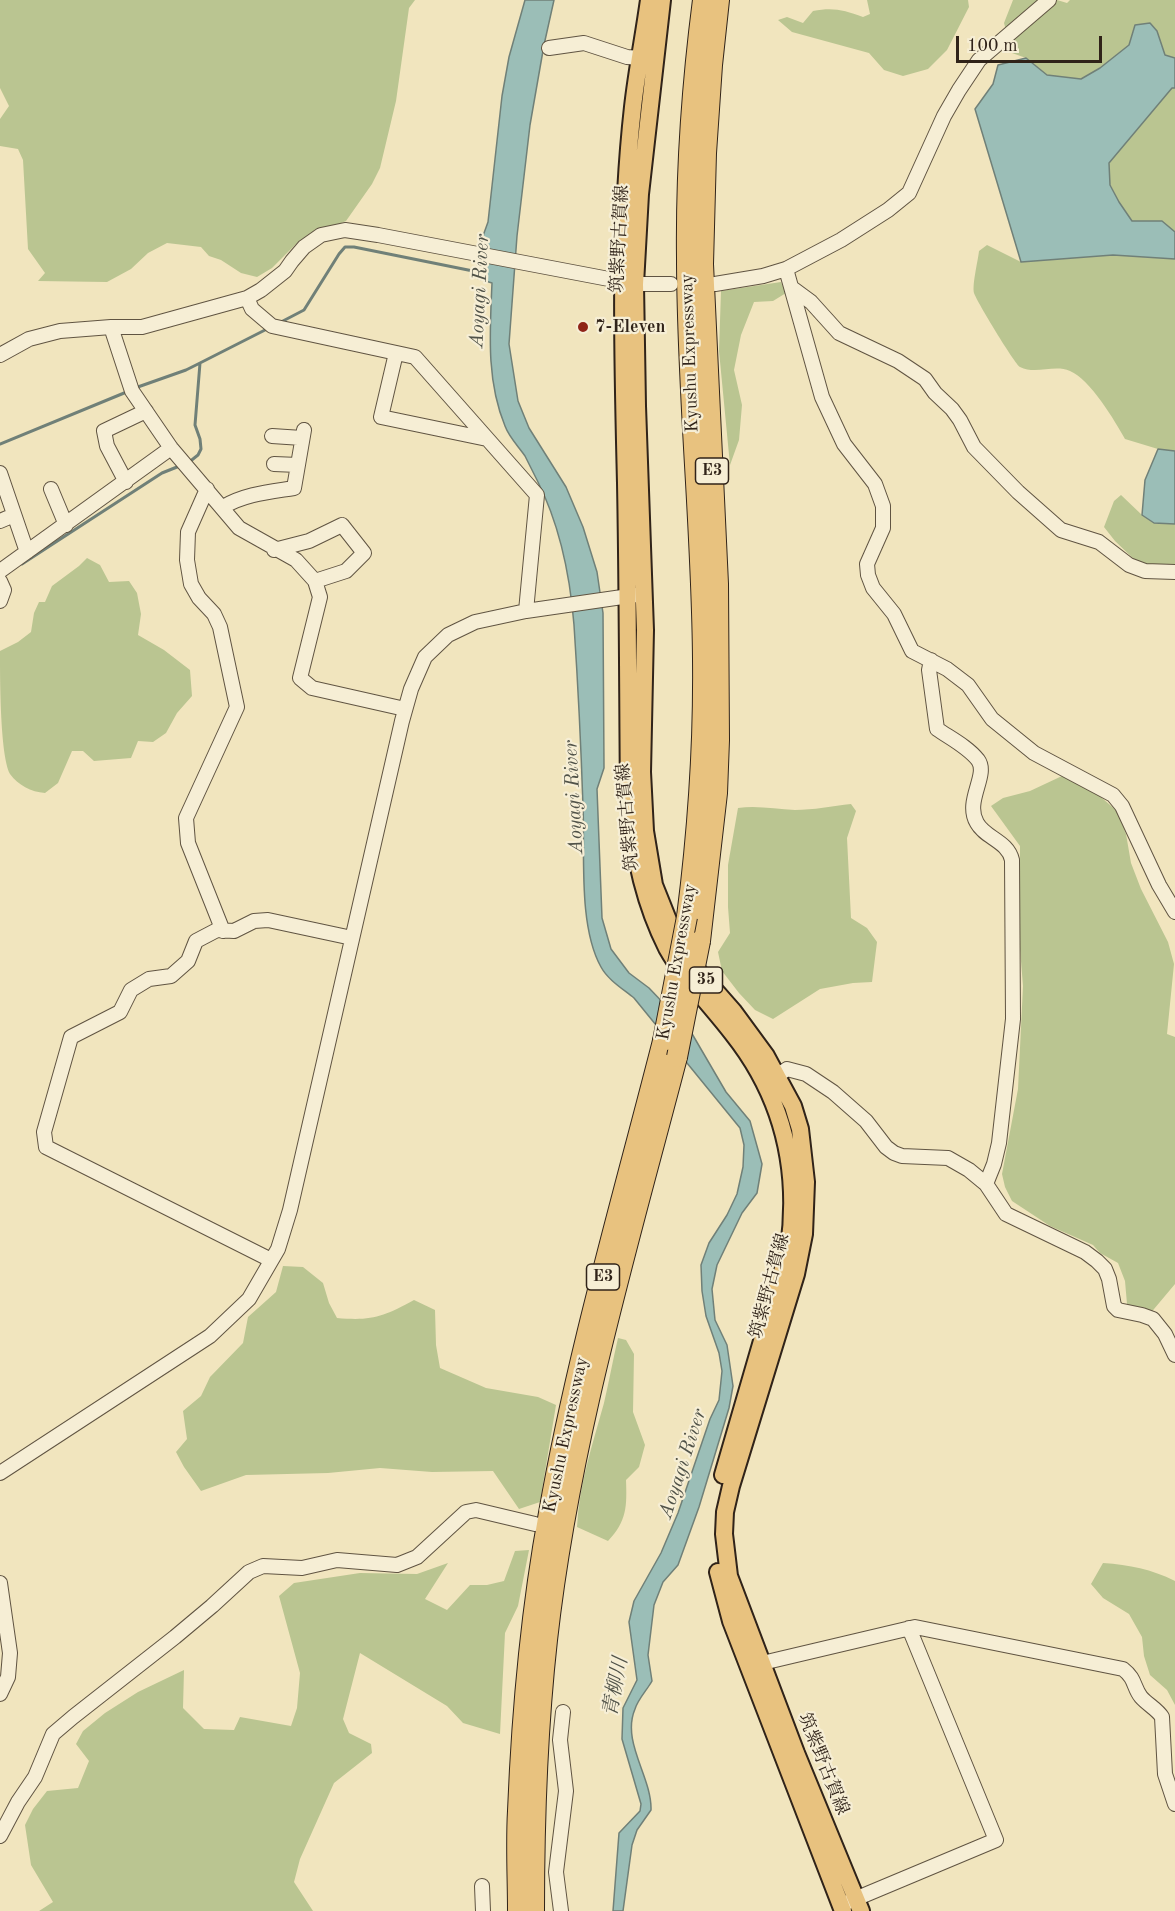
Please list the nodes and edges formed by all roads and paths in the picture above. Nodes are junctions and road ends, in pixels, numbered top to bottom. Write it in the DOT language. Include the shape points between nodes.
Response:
graph roads {
  1 [pos="649,0"];
  2 [pos="662,0"];
  3 [pos="703,0"];
  4 [pos="719,0"];
  5 [pos="1049,0"];
  6 [pos="549,48"];
  7 [pos="640,58"];
  8 [pos="786,269"];
  9 [pos="630,282"];
  10 [pos="671,284"];
  11 [pos="715,284"];
  12 [pos="792,288"];
  13 [pos="247,298"];
  14 [pos="111,327"];
  15 [pos="396,353"];
  16 [pos="0,355"];
  17 [pos="146,411"];
  18 [pos="272,436"];
  19 [pos="488,439"];
  20 [pos="171,448"];
  21 [pos="274,464"];
  22 [pos="298,465"];
  23 [pos="0,473"];
  24 [pos="126,482"];
  25 [pos="51,489"];
  26 [pos="207,489"];
  27 [pos="223,507"];
  28 [pos="14,515"];
  29 [pos="0,521"];
  30 [pos="66,525"];
  31 [pos="274,550"];
  32 [pos="27,552"];
  33 [pos="0,571"];
  34 [pos="1175,572"];
  35 [pos="0,581"];
  36 [pos="315,581"];
  37 [pos="636,595"];
  38 [pos="0,602"];
  39 [pos="526,611"];
  40 [pos="931,660"];
  41 [pos="405,709"];
  42 [pos="1175,912"];
  43 [pos="223,931"];
  44 [pos="352,938"];
  45 [pos="777,1076"];
  46 [pos="986,1184"];
  47 [pos="271,1260"];
  48 [pos="1175,1355"];
  49 [pos="0,1473"];
  50 [pos="550,1518"];
  51 [pos="551,1552"];
  52 [pos="0,1583"];
  53 [pos="909,1628"];
  54 [pos="755,1665"];
  55 [pos="0,1694"];
  56 [pos="563,1712"];
  57 [pos="1169,1725"];
  58 [pos="1175,1804"];
  59 [pos="0,1836"];
  60 [pos="482,1886"];
  61 [pos="850,1906"];
  62 [pos="483,1911"];
  63 [pos="518,1911"];
  64 [pos="534,1911"];
  65 [pos="561,1911"];
  1 -- 7 [label="main road, 筑紫野古賀線 / 35"];
  2 -- 9 [label="main road, 筑紫野古賀線 / 35"];
  3 -- 50 [label="highway, Kyushu Expressway / E3, bridge" via="689,151 687,245 703,659 695,850 687,917 663,1041 563,1436"];
  4 -- 50 [label="highway, Kyushu Expressway / E3, bridge" via="704,206 705,320 718,584 717,794 700,941 677,1058 580,1440"];
  5 -- 8 [label="street" via="979,60 944,117 909,193 841,240"];
  6 -- 7 [label="street" via="584,43"];
  7 -- 9 [label="main road, 筑紫野古賀線 / 35" via="626,201"];
  8 -- 11 [label="street"];
  8 -- 12 [label="street"];
  9 -- 10 [label="street"];
  9 -- 13 [label="street" via="345,230 321,235 304,247 275,280"];
  9 -- 37 [label="main road, 筑紫野古賀線 / 35" via="637,406"];
  12 -- 34 [label="street" via="811,302 839,333 926,379 960,420 974,447 1061,530 1099,542 1129,565 1145,571"];
  12 -- 40 [label="street" via="822,397 844,444 875,484 883,506 883,528 867,564 873,588 894,614 912,651"];
  13 -- 14 [label="street" via="142,327"];
  13 -- 15 [label="street" via="252,309 272,326"];
  14 -- 16 [label="street" via="60,331 29,339"];
  14 -- 17 [label="street" via="132,391"];
  15 -- 19 [label="street" via="415,357"];
  15 -- 19 [label="street" via="381,417"];
  17 -- 20 [label="street"];
  17 -- 24 [label="street" via="104,431 107,446"];
  18 -- 22 [label="street" via="303,434"];
  19 -- 39 [label="street" via="537,495"];
  20 -- 24 [label="street"];
  20 -- 26 [label="street"];
  21 -- 22 [label="street"];
  22 -- 27 [label="street" via="294,488 251,495"];
  23 -- 28 [label="street"];
  24 -- 30 [label="street"];
  25 -- 30 [label="street"];
  26 -- 27 [label="street"];
  26 -- 43 [label="street" via="188,532 189,576 220,627 237,707 186,818 186,831"];
  27 -- 31 [label="street" via="239,528"];
  28 -- 29 [label="street"];
  28 -- 32 [label="street"];
  30 -- 32 [label="street"];
  31 -- 36 [label="street" via="296,561"];
  31 -- 36 [label="street" via="309,541 342,525 364,553 346,571"];
  32 -- 33 [label="street"];
  35 -- 38 [label="street" via="4,590"];
  36 -- 41 [label="street" via="321,597 300,678 312,688"];
  37 -- 39 [label="street"];
  37 -- 45 [label="main road, 筑紫野古賀線 / 35" via="645,630 642,798 654,885 674,935 690,962 733,1011"];
  37 -- 54 [label="main road, 筑紫野古賀線 / 35" via="629,799 647,903 685,977 734,1035 766,1086 788,1152 793,1188 789,1248 729,1451 713,1527 718,1573 731,1621"];
  39 -- 41 [label="street" via="475,622 448,635 424,657"];
  40 -- 42 [label="street" via="968,685 992,718 1034,753 1113,795"];
  40 -- 46 [label="street" via="937,729 980,762 982,770 972,815 978,827 1010,853 1012,860 1014,1020 999,1143"];
  41 -- 44 [label="street"];
  43 -- 44 [label="street" via="234,932 254,921 268,920"];
  43 -- 47 [label="street" via="217,930 196,941 188,961 171,976 149,979 131,990 120,1012 71,1037 44,1132 45,1147"];
  44 -- 47 [label="street" via="290,1210"];
  45 -- 46 [label="street" via="787,1070 806,1074 866,1121 894,1153 948,1158"];
  45 -- 54 [label="main road, 筑紫野古賀線 / 35" via="801,1130 806,1192 804,1234 787,1304 731,1486 724,1534 729,1576"];
  46 -- 48 [label="street" via="1006,1214 1097,1261 1109,1279 1114,1306 1153,1319"];
  47 -- 49 [label="street" via="249,1299 210,1336"];
  50 -- 51 [label="highway, Kyushu Expressway / E3"];
  50 -- 59 [label="street" via="477,1510 466,1512 417,1557 397,1565 338,1560 302,1568 263,1566 249,1572 53,1734 35,1777"];
  51 -- 63 [label="highway, Kyushu Expressway / E3" via="531,1629 518,1813"];
  51 -- 64 [label="highway, Kyushu Expressway / E3" via="534,1815"];
  52 -- 55 [label="street" via="10,1653 8,1677"];
  53 -- 54 [label="street"];
  53 -- 57 [label="street" via="1124,1669 1140,1696"];
  53 -- 61 [label="street" via="996,1840"];
  54 -- 61 [label="main road, 筑紫野古賀線 / 35"];
  56 -- 65 [label="street" via="560,1740 566,1791 556,1872"];
  57 -- 58 [label="street" via="1165,1774"];
  60 -- 62 [label="street"];
}
